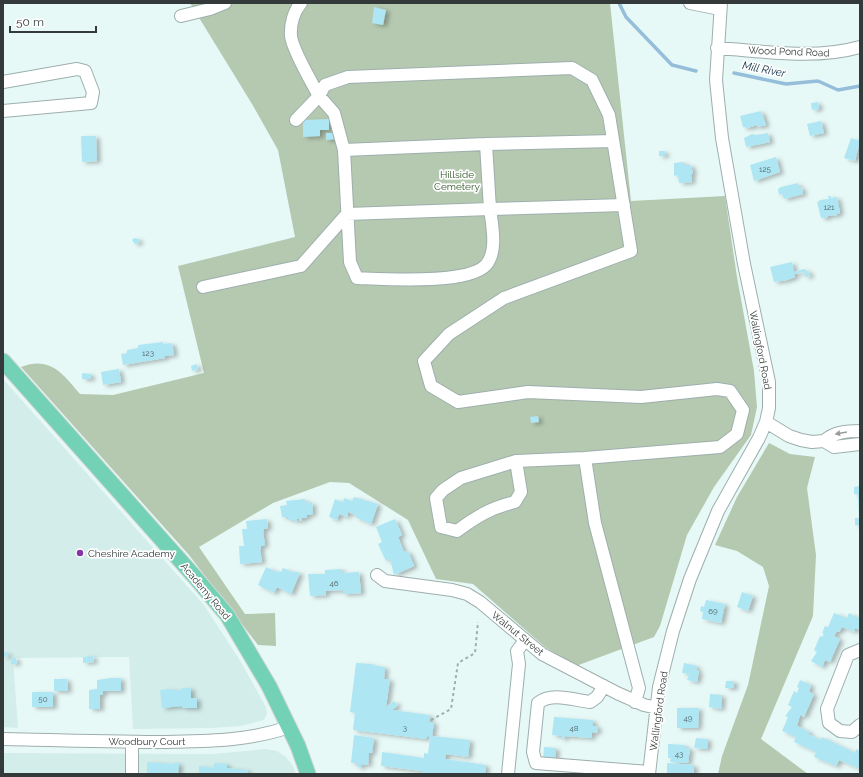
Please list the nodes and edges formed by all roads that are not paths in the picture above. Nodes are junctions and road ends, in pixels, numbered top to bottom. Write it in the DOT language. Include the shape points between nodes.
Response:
graph roads {
  1 [pos="225,3"];
  2 [pos="301,3"];
  3 [pos="690,3"];
  4 [pos="721,6"];
  5 [pos="181,16"];
  6 [pos="860,47"];
  7 [pos="717,48"];
  8 [pos="3,82"];
  9 [pos="320,96"];
  10 [pos="3,111"];
  11 [pos="296,120"];
  12 [pos="614,141"];
  13 [pos="486,144"];
  14 [pos="344,150"];
  15 [pos="624,205"];
  16 [pos="490,208"];
  17 [pos="347,214"];
  18 [pos="203,287"];
  19 [pos="3,361"];
  20 [pos="766,422"];
  21 [pos="860,431"];
  22 [pos="824,441"];
  23 [pos="860,444"];
  24 [pos="585,458"];
  25 [pos="516,461"];
  26 [pos="377,575"];
  27 [pos="524,640"];
  28 [pos="860,650"];
  29 [pos="604,686"];
  30 [pos="635,702"];
  31 [pos="657,708"];
  32 [pos="860,725"];
  33 [pos="289,727"];
  34 [pos="3,739"];
  35 [pos="132,742"];
  36 [pos="649,773"];
  37 [pos="132,774"];
  38 [pos="308,774"];
  39 [pos="508,774"];
  1 -- 5 [label="street"];
  2 -- 9 [label="street" via="294,11 291,36"];
  3 -- 4 [label="street"];
  4 -- 7 [label="street, Wallingford Road"];
  6 -- 7 [label="street, Wood Pond Road" via="806,54"];
  7 -- 20 [label="street, Wallingford Road" via="716,80 722,138 744,264 769,382"];
  8 -- 10 [label="street" via="77,70 85,71 92,92 91,103"];
  9 -- 11 [label="street"];
  9 -- 12 [label="street" via="325,85 348,77 572,68 592,80 609,115"];
  9 -- 14 [label="street" via="334,113"];
  12 -- 13 [label="street"];
  12 -- 15 [label="street"];
  13 -- 14 [label="street"];
  13 -- 16 [label="street"];
  14 -- 17 [label="street"];
  15 -- 16 [label="street"];
  15 -- 24 [label="street" via="631,251 504,298 449,334 424,361 431,386 458,402 528,392 641,397 718,389 730,391 743,410 737,434 720,448"];
  16 -- 17 [label="street"];
  16 -- 17 [label="street" via="494,245 486,265 469,274 419,281 357,278 350,262"];
  17 -- 18 [label="street" via="301,266"];
  19 -- 33 [label="main road, Academy Road" via="227,615 262,672"];
  20 -- 22 [label="street" via="801,440"];
  20 -- 31 [label="street, Wallingford Road" via="718,511 699,555 673,631 659,687"];
  21 -- 22 [label="street, one-way" via="837,433"];
  22 -- 23 [label="street" via="834,447"];
  24 -- 25 [label="street"];
  24 -- 30 [label="street" via="595,523 639,688"];
  25 -- 25 [label="street" via="461,478 443,490 436,498 441,527 457,531 492,508 515,502 521,492"];
  26 -- 27 [label="street, Walnut Street" via="395,584 433,587 467,594"];
  27 -- 29 [label="street, Walnut Street" via="542,654"];
  27 -- 39 [label="street" via="517,651 519,664"];
  28 -- 32 [label="street" via="848,654 827,709 829,723 840,731 852,732"];
  29 -- 30 [label="street, Walnut Street"];
  29 -- 36 [label="street" via="590,702 551,697 538,702 533,752 536,763"];
  30 -- 31 [label="street, Walnut Street"];
  31 -- 36 [label="street, Wallingford Road"];
  33 -- 35 [label="street, Woodbury Court" via="226,741"];
  33 -- 38 [label="main road, Academy Road"];
  34 -- 35 [label="street, Woodbury Court"];
  35 -- 37 [label="street"];
}
